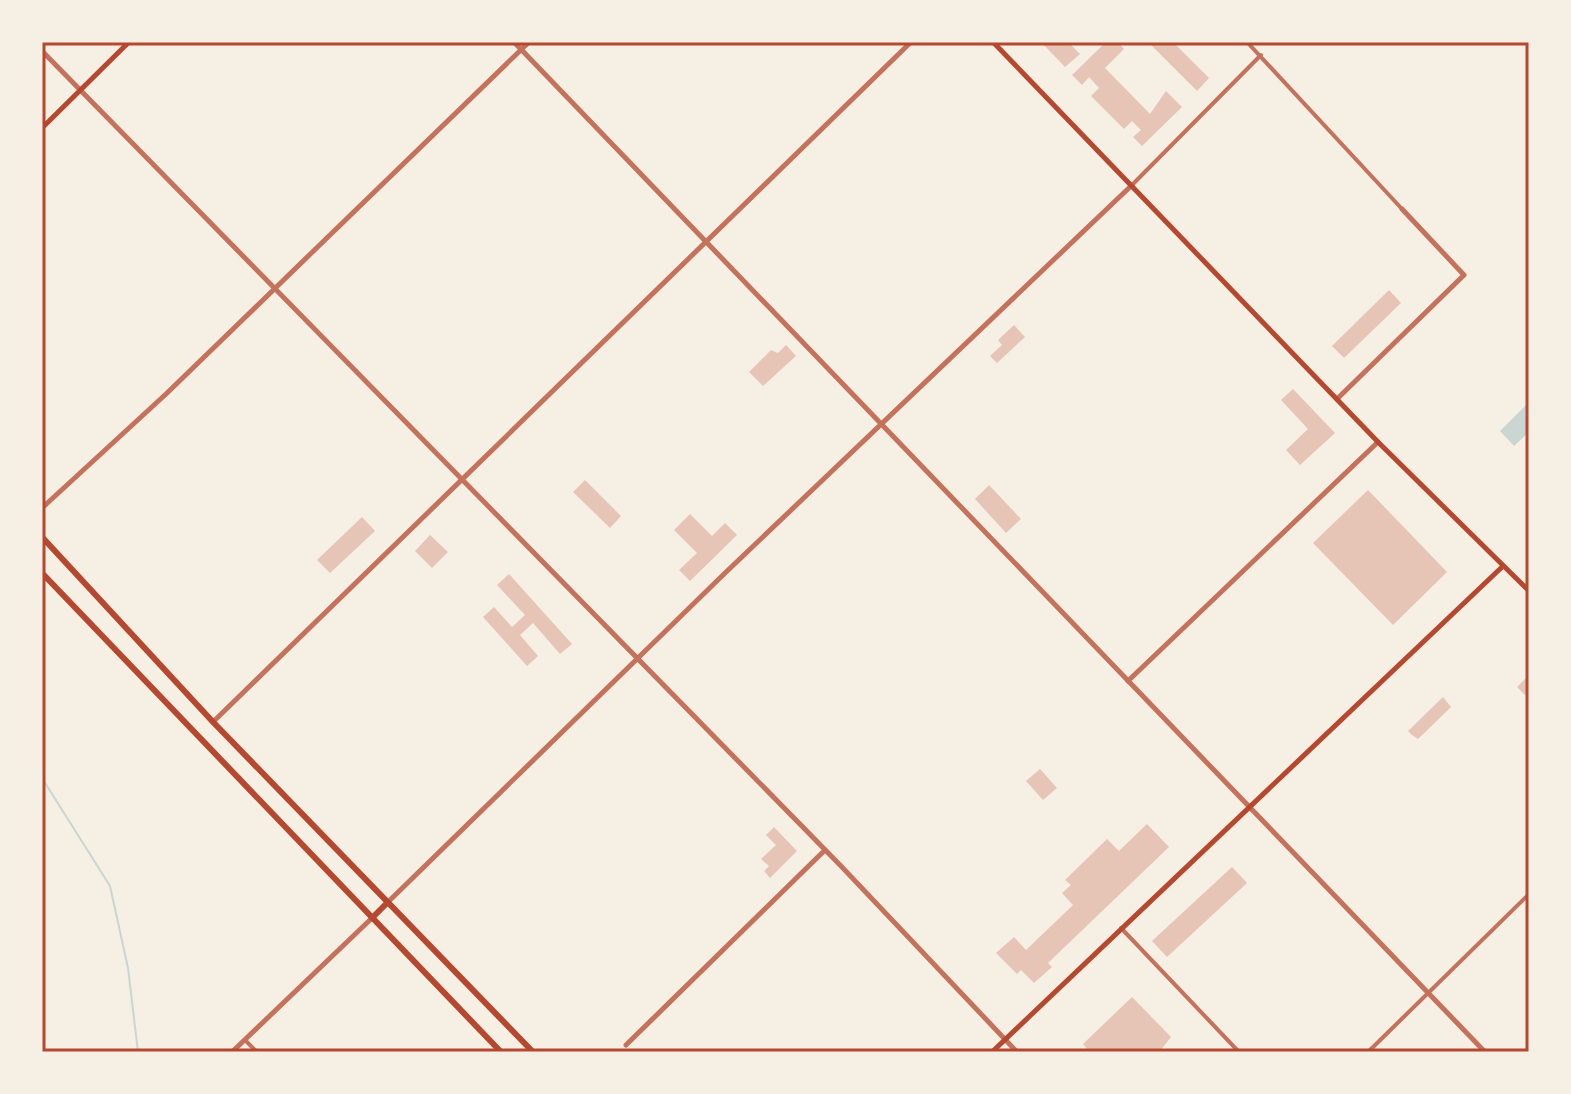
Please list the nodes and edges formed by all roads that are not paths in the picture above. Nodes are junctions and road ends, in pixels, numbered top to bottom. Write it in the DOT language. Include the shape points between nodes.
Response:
graph roads {
  1 [pos="129,42"];
  2 [pos="514,42"];
  3 [pos="529,42"];
  4 [pos="911,42"];
  5 [pos="993,42"];
  6 [pos="1247,42"];
  7 [pos="523,48"];
  8 [pos="42,51"];
  9 [pos="1261,55"];
  10 [pos="81,91"];
  11 [pos="42,128"];
  12 [pos="1131,186"];
  13 [pos="1402,209"];
  14 [pos="706,240"];
  15 [pos="274,290"];
  16 [pos="1337,399"];
  17 [pos="882,426"];
  18 [pos="1378,442"];
  19 [pos="462,482"];
  20 [pos="42,508"];
  21 [pos="42,537"];
  22 [pos="1502,567"];
  23 [pos="42,573"];
  24 [pos="1529,591"];
  25 [pos="637,659"];
  26 [pos="1128,681"];
  27 [pos="213,722"];
  28 [pos="199,736"];
  29 [pos="1249,809"];
  30 [pos="825,850"];
  31 [pos="1529,894"];
  32 [pos="387,903"];
  33 [pos="372,918"];
  34 [pos="1121,928"];
  35 [pos="1430,994"];
  36 [pos="1005,1039"];
  37 [pos="245,1040"];
  38 [pos="626,1045"];
  39 [pos="232,1052"];
  40 [pos="257,1052"];
  41 [pos="501,1052"];
  42 [pos="533,1052"];
  43 [pos="992,1052"];
  44 [pos="1017,1052"];
  45 [pos="1239,1052"];
  46 [pos="1368,1052"];
  47 [pos="1485,1052"];
  1 -- 10 [label="main road"];
  2 -- 7 [label="street"];
  3 -- 7 [label="street"];
  4 -- 14 [label="street"];
  5 -- 12 [label="main road"];
  6 -- 9 [label="street"];
  7 -- 14 [label="street"];
  7 -- 15 [label="street"];
  8 -- 10 [label="street"];
  9 -- 12 [label="street"];
  9 -- 13 [label="street"];
  10 -- 11 [label="main road"];
  10 -- 15 [label="street"];
  12 -- 16 [label="main road"];
  12 -- 17 [label="street"];
  13 -- 16 [label="street" via="1464,275"];
  14 -- 17 [label="street"];
  14 -- 19 [label="street"];
  15 -- 19 [label="street"];
  15 -- 20 [label="street"];
  16 -- 18 [label="main road"];
  17 -- 25 [label="street"];
  17 -- 26 [label="street"];
  18 -- 22 [label="main road"];
  18 -- 26 [label="street"];
  19 -- 25 [label="street"];
  19 -- 27 [label="street"];
  21 -- 27 [label="main road"];
  22 -- 24 [label="main road"];
  22 -- 29 [label="main road"];
  23 -- 28 [label="main road"];
  25 -- 30 [label="street"];
  25 -- 32 [label="street"];
  26 -- 29 [label="street"];
  27 -- 28 [label="main road"];
  27 -- 32 [label="main road"];
  28 -- 33 [label="main road"];
  29 -- 34 [label="main road"];
  29 -- 35 [label="street"];
  30 -- 36 [label="street"];
  30 -- 38 [label="street"];
  31 -- 35 [label="street"];
  32 -- 33 [label="main road"];
  32 -- 42 [label="main road"];
  33 -- 37 [label="street"];
  33 -- 41 [label="main road"];
  34 -- 36 [label="main road"];
  34 -- 45 [label="street"];
  35 -- 46 [label="street"];
  35 -- 47 [label="street"];
  36 -- 43 [label="main road"];
  36 -- 44 [label="street"];
  37 -- 39 [label="street"];
  37 -- 40 [label="street"];
}
